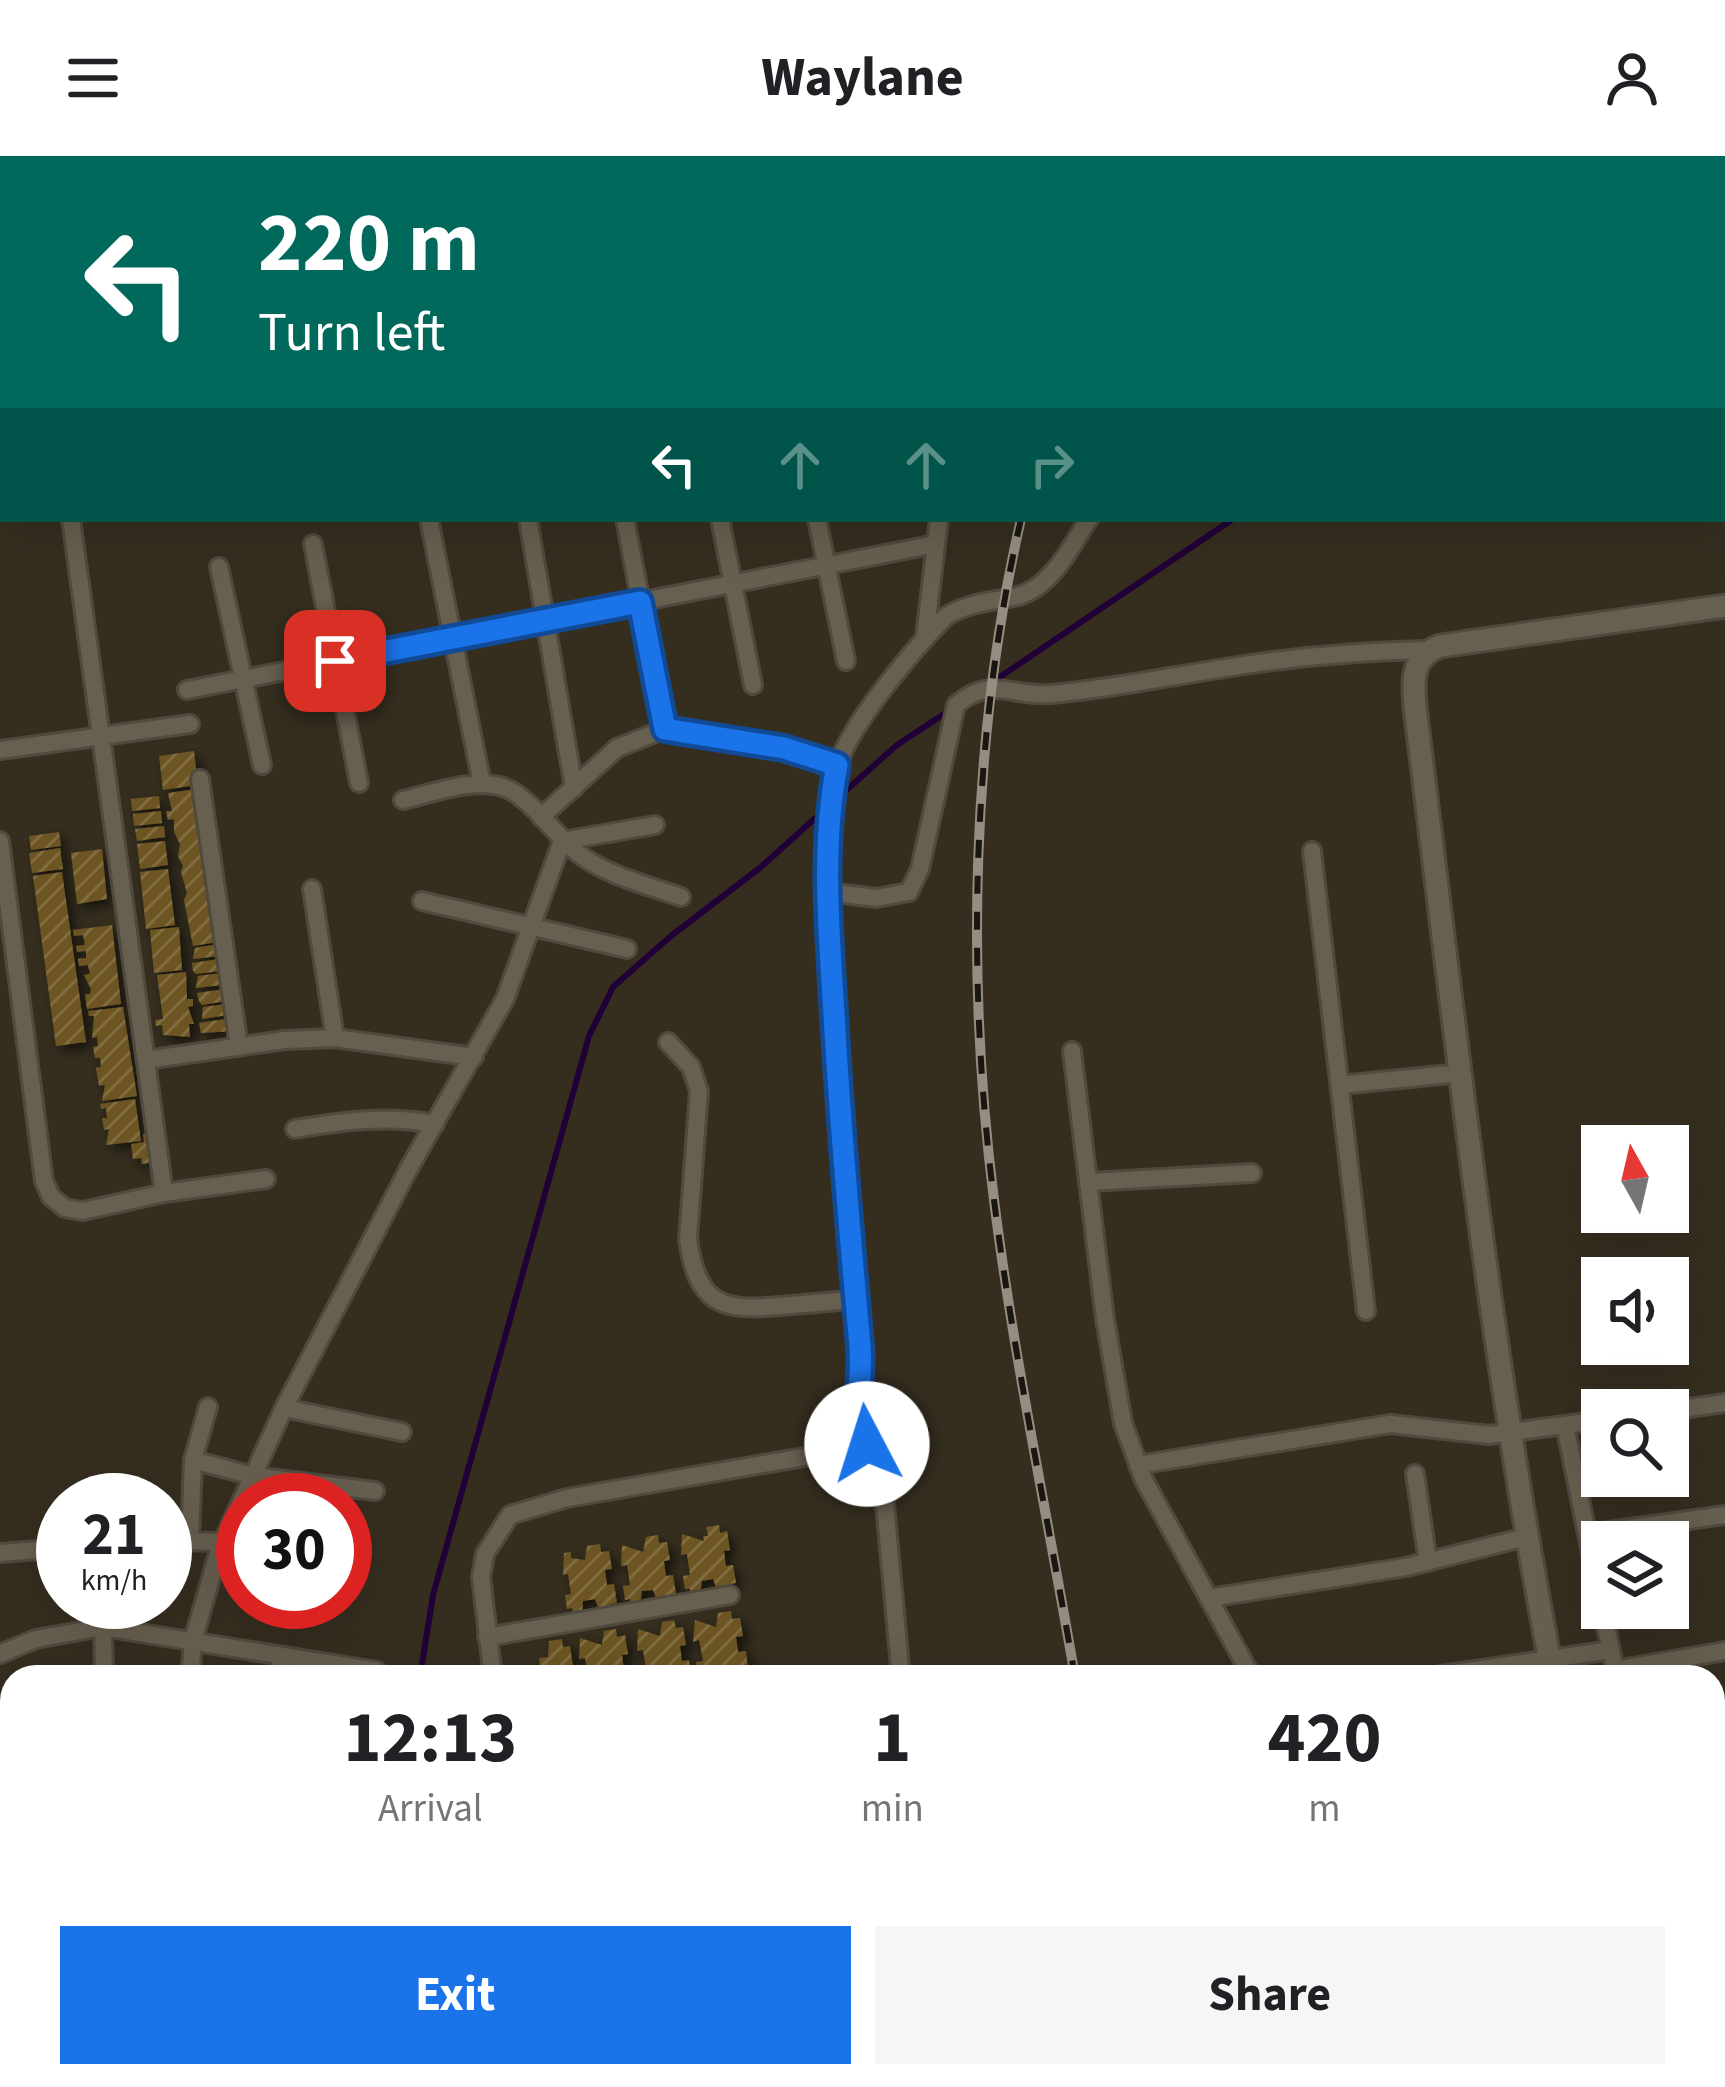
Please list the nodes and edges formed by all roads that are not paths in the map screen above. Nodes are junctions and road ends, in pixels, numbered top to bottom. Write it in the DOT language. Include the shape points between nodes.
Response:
graph roads {
  1 [pos="71,522"];
  2 [pos="430,522"];
  3 [pos="529,522"];
  4 [pos="626,522"];
  5 [pos="721,522"];
  6 [pos="818,522"];
  7 [pos="939,522"];
  8 [pos="1087,522"];
  9 [pos="313,544"];
  10 [pos="936,544"];
  11 [pos="826,566"];
  12 [pos="219,567"];
  13 [pos="733,584"];
  14 [pos="640,602"];
  15 [pos="1725,606"];
  16 [pos="546,620"];
  17 [pos="453,638"];
  18 [pos="925,638"];
  19 [pos="1427,650"];
  20 [pos="335,661"];
  21 [pos="846,662"];
  22 [pos="244,679"];
  23 [pos="753,685"];
  24 [pos="187,690"];
  25 [pos="190,724"];
  26 [pos="665,729"];
  27 [pos="101,736"];
  28 [pos="0,750"];
  29 [pos="262,765"];
  30 [pos="837,765"];
  31 [pos="200,778"];
  32 [pos="359,783"];
  33 [pos="482,784"];
  34 [pos="574,788"];
  35 [pos="403,800"];
  36 [pos="541,817"];
  37 [pos="655,825"];
  38 [pos="0,841"];
  39 [pos="562,841"];
  40 [pos="1312,851"];
  41 [pos="312,890"];
  42 [pos="828,892"];
  43 [pos="681,897"];
  44 [pos="422,901"];
  45 [pos="532,927"];
  46 [pos="627,949"];
  47 [pos="335,1038"];
  48 [pos="668,1042"];
  49 [pos="239,1047"];
  50 [pos="1072,1051"];
  51 [pos="474,1057"];
  52 [pos="146,1060"];
  53 [pos="1461,1073"];
  54 [pos="1340,1084"];
  55 [pos="435,1124"];
  56 [pos="295,1129"];
  57 [pos="1252,1174"];
  58 [pos="266,1179"];
  59 [pos="1088,1183"];
  60 [pos="164,1193"];
  61 [pos="856,1299"];
  62 [pos="1366,1310"];
  63 [pos="1725,1403"];
  64 [pos="208,1407"];
  65 [pos="284,1408"];
  66 [pos="1689,1408"];
  67 [pos="1581,1423"];
  68 [pos="857,1424"];
  69 [pos="1564,1425"];
  70 [pos="402,1432"];
  71 [pos="1510,1432"];
  72 [pos="193,1460"];
  73 [pos="1138,1465"];
  74 [pos="242,1473"];
  75 [pos="254,1473"];
  76 [pos="1415,1474"];
  77 [pos="192,1486"];
  78 [pos="372,1491"];
  79 [pos="375,1491"];
  80 [pos="1725,1514"];
  81 [pos="1584,1521"];
  82 [pos="1677,1521"];
  83 [pos="1526,1537"];
  84 [pos="36,1550"];
  85 [pos="0,1553"];
  86 [pos="1428,1562"];
  87 [pos="216,1565"];
  88 [pos="730,1595"];
  89 [pos="1209,1598"];
  90 [pos="93,1629"];
  91 [pos="104,1629"];
  92 [pos="117,1629"];
  93 [pos="1606,1629"];
  94 [pos="487,1637"];
  95 [pos="193,1641"];
  96 [pos="1611,1650"];
  97 [pos="1725,1651"];
  98 [pos="0,1654"];
  99 [pos="104,1665"];
  100 [pos="191,1665"];
  101 [pos="270,1665"];
  102 [pos="492,1665"];
  103 [pos="900,1665"];
  104 [pos="1245,1665"];
  105 [pos="1551,1665"];
  106 [pos="1562,1665"];
  107 [pos="1614,1665"];
  108 [pos="1659,1665"];
  1 -- 27 [label="street"];
  2 -- 17 [label="street"];
  3 -- 16 [label="street"];
  4 -- 14 [label="street"];
  5 -- 13 [label="street"];
  6 -- 11 [label="street"];
  7 -- 10 [label="street"];
  8 -- 18 [label="street" via="1034,590 962,606"];
  9 -- 20 [label="street"];
  10 -- 11 [label="street"];
  10 -- 18 [label="street"];
  11 -- 13 [label="street"];
  11 -- 21 [label="street"];
  12 -- 22 [label="street"];
  13 -- 14 [label="street"];
  13 -- 23 [label="street"];
  14 -- 16 [label="street"];
  14 -- 26 [label="street"];
  15 -- 19 [label="street"];
  16 -- 17 [label="street"];
  16 -- 34 [label="street"];
  17 -- 20 [label="street"];
  17 -- 33 [label="street"];
  18 -- 30 [label="street"];
  19 -- 42 [label="street" via="1324,655 1102,690 973,690 956,705 909,892"];
  19 -- 53 [label="street" via="1414,669 1414,707"];
  20 -- 22 [label="street"];
  20 -- 32 [label="street"];
  22 -- 24 [label="street"];
  22 -- 29 [label="street"];
  25 -- 27 [label="street"];
  26 -- 30 [label="street" via="771,745"];
  26 -- 34 [label="street" via="617,748"];
  27 -- 28 [label="street"];
  27 -- 52 [label="street"];
  30 -- 42 [label="street"];
  31 -- 49 [label="street"];
  33 -- 35 [label="street"];
  33 -- 36 [label="street" via="521,796"];
  34 -- 36 [label="street"];
  36 -- 39 [label="street"];
  37 -- 39 [label="street"];
  38 -- 60 [label="street" via="51,1197 83,1211"];
  39 -- 43 [label="street" via="607,870"];
  39 -- 45 [label="street"];
  40 -- 54 [label="street"];
  41 -- 47 [label="street"];
  42 -- 61 [label="street"];
  44 -- 45 [label="street"];
  45 -- 46 [label="street"];
  45 -- 51 [label="street"];
  47 -- 49 [label="street"];
  47 -- 51 [label="street"];
  48 -- 61 [label="street" via="691,1067 699,1091 688,1239 705,1290 743,1310"];
  49 -- 52 [label="street"];
  50 -- 59 [label="street"];
  51 -- 55 [label="street"];
  52 -- 60 [label="street"];
  53 -- 54 [label="street"];
  53 -- 71 [label="street"];
  54 -- 62 [label="street"];
  55 -- 56 [label="street" via="363,1118"];
  55 -- 65 [label="street"];
  57 -- 59 [label="street"];
  58 -- 60 [label="street"];
  59 -- 73 [label="street" via="1115,1389"];
  61 -- 68 [label="street" via="863,1375"];
  63 -- 66 [label="street"];
  64 -- 72 [label="street"];
  65 -- 70 [label="street"];
  65 -- 75 [label="street"];
  67 -- 69 [label="street"];
  68 -- 94 [label="street" via="827,1453 510,1515 485,1553"];
  68 -- 103 [label="street" via="884,1494"];
  69 -- 71 [label="street"];
  69 -- 81 [label="street"];
  71 -- 73 [label="street" via="1472,1436 1390,1424"];
  71 -- 83 [label="street"];
  72 -- 74 [label="street"];
  72 -- 77 [label="street"];
  73 -- 89 [label="street"];
  76 -- 86 [label="street"];
  78 -- 79 [label="street"];
  80 -- 82 [label="street"];
  83 -- 86 [label="street"];
  83 -- 105 [label="street"];
  84 -- 85 [label="street"];
  86 -- 89 [label="street"];
  87 -- 95 [label="street"];
  88 -- 94 [label="street"];
  89 -- 104 [label="street"];
  90 -- 98 [label="street"];
  91 -- 99 [label="street"];
  92 -- 95 [label="street"];
  93 -- 96 [label="street"];
  94 -- 102 [label="street"];
  95 -- 100 [label="street"];
  95 -- 101 [label="street"];
  96 -- 106 [label="street"];
  96 -- 107 [label="street"];
  97 -- 108 [label="street"];
}
